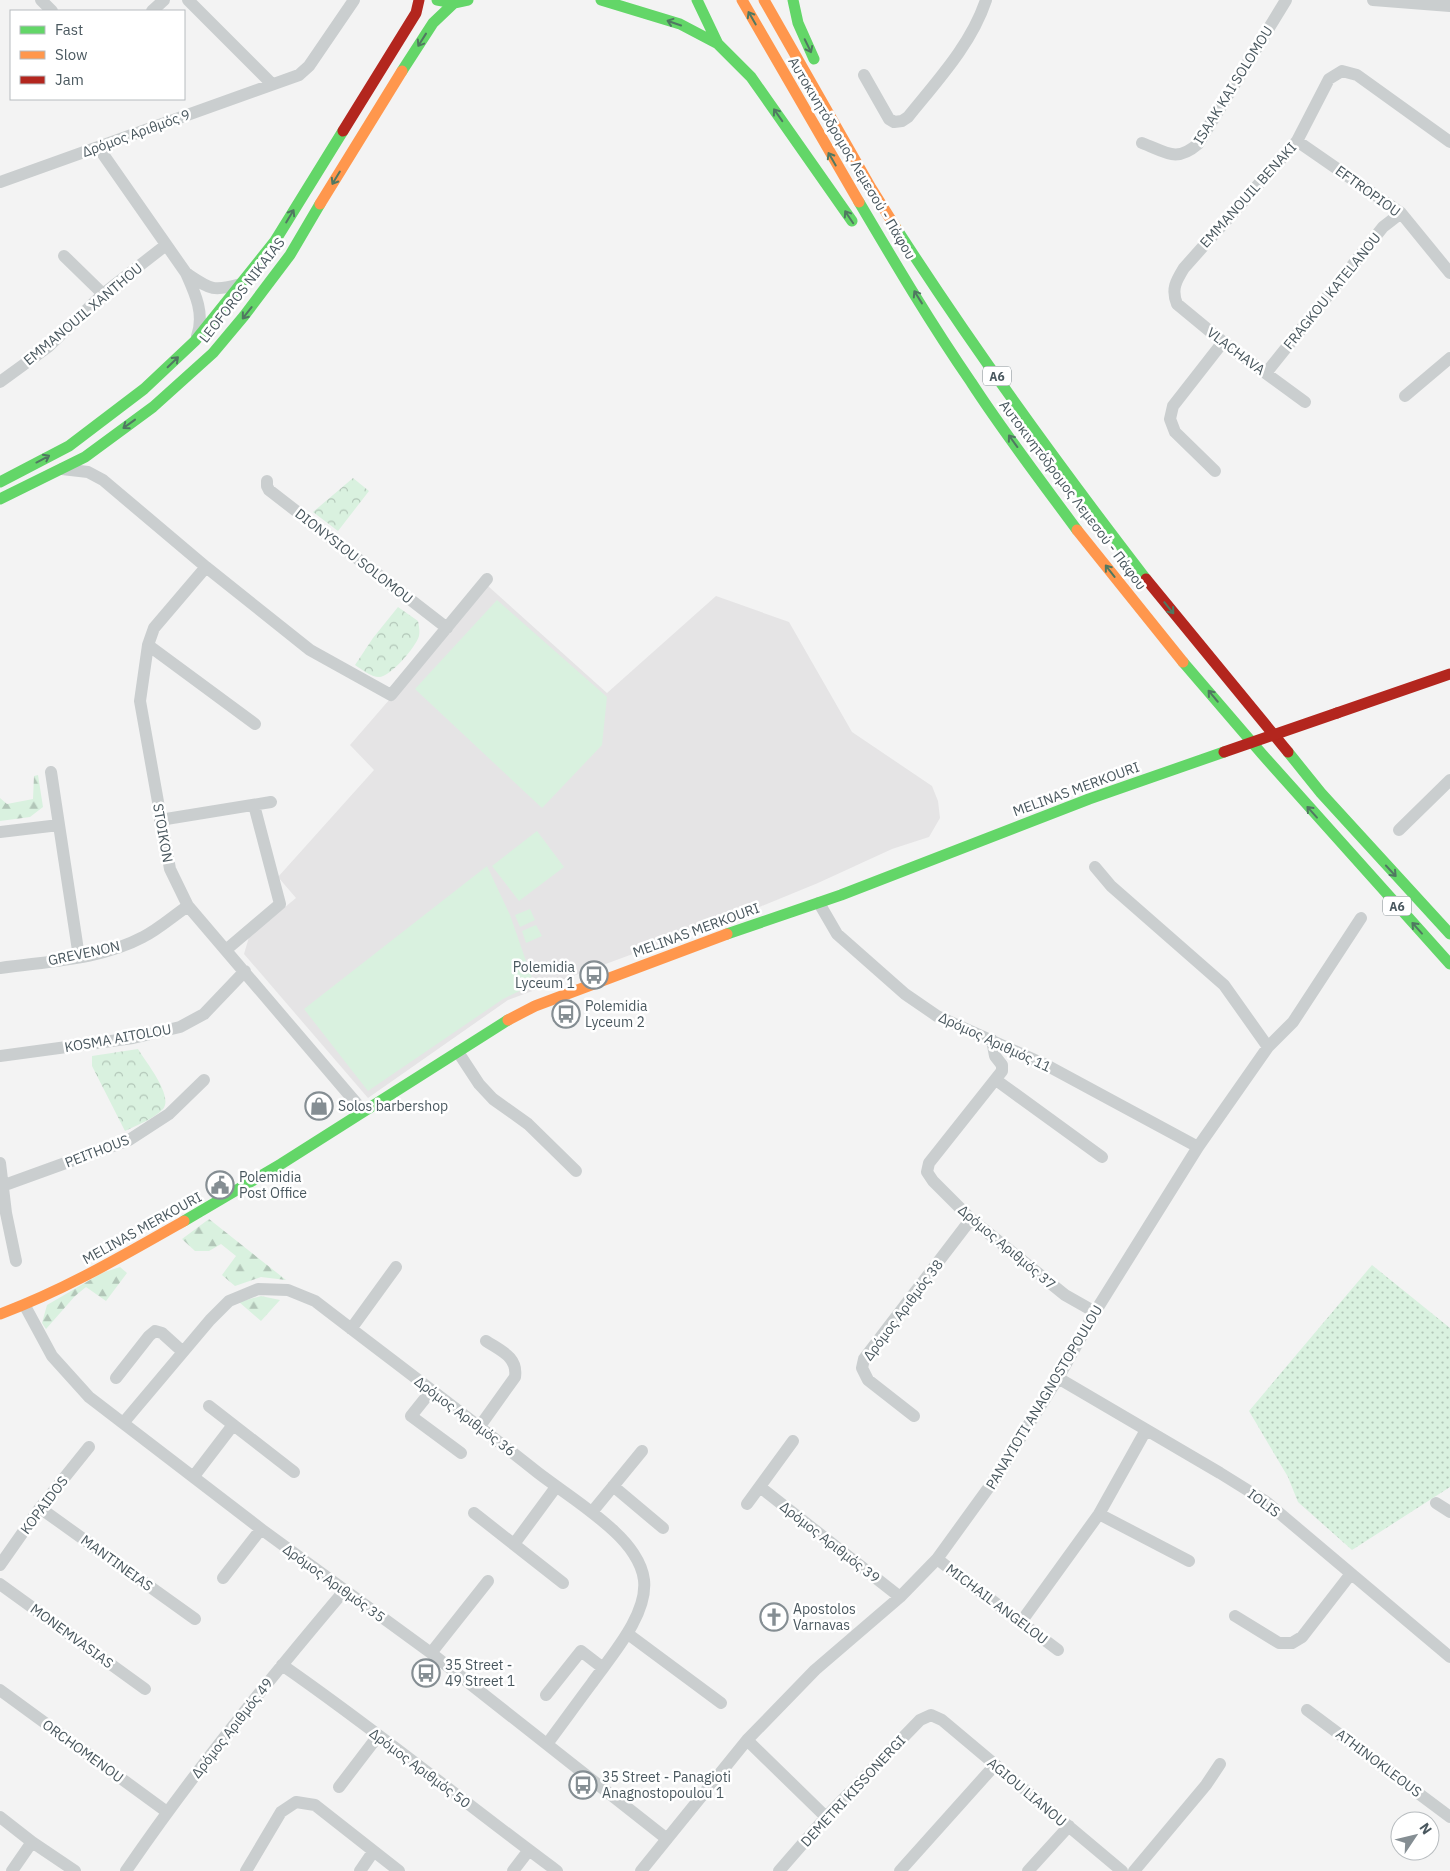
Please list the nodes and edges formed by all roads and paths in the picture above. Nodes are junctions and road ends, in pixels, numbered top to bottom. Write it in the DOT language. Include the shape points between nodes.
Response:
graph roads {
  1 [pos="40,0"];
  2 [pos="164,0"];
  3 [pos="188,0"];
  4 [pos="354,0"];
  5 [pos="419,0"];
  6 [pos="437,0"];
  7 [pos="468,0"];
  8 [pos="601,0"];
  9 [pos="697,0"];
  10 [pos="742,0"];
  11 [pos="764,0"];
  12 [pos="793,0"];
  13 [pos="986,0"];
  14 [pos="1286,0"];
  15 [pos="1373,0"];
  16 [pos="454,3"];
  17 [pos="1450,6"];
  18 [pos="51,10"];
  19 [pos="153,10"];
  20 [pos="718,44"];
  21 [pos="820,71"];
  22 [pos="864,75"];
  23 [pos="272,84"];
  24 [pos="1297,141"];
  25 [pos="1450,142"];
  26 [pos="1142,143"];
  27 [pos="98,147"];
  28 [pos="0,182"];
  29 [pos="886,191"];
  30 [pos="1401,212"];
  31 [pos="857,228"];
  32 [pos="166,245"];
  33 [pos="64,256"];
  34 [pos="186,273"];
  35 [pos="1450,273"];
  36 [pos="894,282"];
  37 [pos="241,284"];
  38 [pos="103,294"];
  39 [pos="1173,295"];
  40 [pos="195,341"];
  41 [pos="1223,342"];
  42 [pos="1450,358"];
  43 [pos="986,360"];
  44 [pos="1266,374"];
  45 [pos="0,382"];
  46 [pos="972,383"];
  47 [pos="1405,396"];
  48 [pos="1305,402"];
  49 [pos="97,448"];
  50 [pos="62,469"];
  51 [pos="1215,471"];
  52 [pos="103,480"];
  53 [pos="0,482"];
  54 [pos="267,482"];
  55 [pos="0,499"];
  56 [pos="206,567"];
  57 [pos="487,579"];
  58 [pos="447,628"];
  59 [pos="148,645"];
  60 [pos="1450,674"];
  61 [pos="255,724"];
  62 [pos="51,772"];
  63 [pos="1450,780"];
  64 [pos="271,802"];
  65 [pos="254,805"];
  66 [pos="160,820"];
  67 [pos="59,825"];
  68 [pos="1399,830"];
  69 [pos="0,832"];
  70 [pos="1096,867"];
  71 [pos="819,903"];
  72 [pos="188,906"];
  73 [pos="1361,918"];
  74 [pos="1450,934"];
  75 [pos="226,949"];
  76 [pos="79,957"];
  77 [pos="1450,964"];
  78 [pos="0,968"];
  79 [pos="245,971"];
  80 [pos="992,1040"];
  81 [pos="1268,1047"];
  82 [pos="458,1052"];
  83 [pos="0,1056"];
  84 [pos="204,1080"];
  85 [pos="996,1080"];
  86 [pos="364,1111"];
  87 [pos="1198,1147"];
  88 [pos="1102,1157"];
  89 [pos="0,1163"];
  90 [pos="576,1170"];
  91 [pos="2,1186"];
  92 [pos="971,1219"];
  93 [pos="16,1261"];
  94 [pos="396,1268"];
  95 [pos="25,1306"];
  96 [pos="1095,1312"];
  97 [pos="0,1314"];
  98 [pos="351,1329"];
  99 [pos="486,1341"];
  100 [pos="183,1352"];
  101 [pos="116,1378"];
  102 [pos="1058,1378"];
  103 [pos="431,1391"];
  104 [pos="209,1406"];
  105 [pos="914,1416"];
  106 [pos="124,1422"];
  107 [pos="233,1425"];
  108 [pos="480,1426"];
  109 [pos="1146,1430"];
  110 [pos="793,1441"];
  111 [pos="89,1447"];
  112 [pos="642,1451"];
  113 [pos="461,1453"];
  114 [pos="294,1472"];
  115 [pos="194,1476"];
  116 [pos="612,1486"];
  117 [pos="556,1487"];
  118 [pos="760,1487"];
  119 [pos="1436,1503"];
  120 [pos="747,1504"];
  121 [pos="40,1508"];
  122 [pos="592,1512"];
  123 [pos="1450,1512"];
  124 [pos="474,1513"];
  125 [pos="1099,1514"];
  126 [pos="663,1528"];
  127 [pos="261,1529"];
  128 [pos="514,1544"];
  129 [pos="937,1559"];
  130 [pos="1189,1561"];
  131 [pos="0,1565"];
  132 [pos="1350,1575"];
  133 [pos="223,1578"];
  134 [pos="488,1581"];
  135 [pos="563,1583"];
  136 [pos="0,1584"];
  137 [pos="344,1590"];
  138 [pos="900,1597"];
  139 [pos="1235,1616"];
  140 [pos="195,1619"];
  141 [pos="1020,1622"];
  142 [pos="628,1634"];
  143 [pos="1058,1650"];
  144 [pos="432,1653"];
  145 [pos="1450,1657"];
  146 [pos="282,1665"];
  147 [pos="603,1668"];
  148 [pos="145,1689"];
  149 [pos="0,1690"];
  150 [pos="546,1696"];
  151 [pos="721,1703"];
  152 [pos="1307,1710"];
  153 [pos="930,1715"];
  154 [pos="378,1736"];
  155 [pos="747,1740"];
  156 [pos="547,1744"];
  157 [pos="1220,1764"];
  158 [pos="995,1766"];
  159 [pos="339,1787"];
  160 [pos="167,1812"];
  161 [pos="0,1817"];
  162 [pos="826,1817"];
  163 [pos="1450,1817"];
  164 [pos="1069,1826"];
  165 [pos="667,1839"];
  166 [pos="32,1842"];
  167 [pos="529,1850"];
  168 [pos="373,1852"];
  169 [pos="12,1871"];
  170 [pos="75,1871"];
  171 [pos="126,1871"];
  172 [pos="246,1871"];
  173 [pos="360,1871"];
  174 [pos="399,1871"];
  175 [pos="513,1871"];
  176 [pos="558,1871"];
  177 [pos="642,1871"];
  178 [pos="779,1871"];
  179 [pos="900,1871"];
  180 [pos="1028,1871"];
  181 [pos="1122,1871"];
  182 [pos="1134,1871"];
  1 -- 18 [label="street"];
  2 -- 19 [label="street"];
  3 -- 23 [label="street"];
  4 -- 23 [label="street, Δρόμος Αριθμός 9" via="309,66 299,75"];
  37 -- 5 [label="main road, LEOFOROS NIKAIAS, one-way" via="274,242 416,12"];
  6 -- 16 [label="main road"];
  7 -- 16 [label="main road"];
  20 -- 8 [label="main road, one-way" via="680,24"];
  9 -- 20 [label="main road"];
  46 -- 10 [label="main road, Αυτοκινητόδρομος Λεμεσού - Πάφου / A6, one-way" via="848,186"];
  11 -- 43 [label="main road, Αυτοκινητόδρομος Λεμεσού - Πάφου / A6" via="871,188"];
  12 -- 21 [label="main road, one-way" via="803,37"];
  13 -- 22 [label="street" via="955,59 902,121 889,119"];
  14 -- 26 [label="street, ISAAK KAI SOLOMOU" via="1198,144 1188,154 1177,156"];
  15 -- 17 [label="street"];
  16 -- 49 [label="main road, LEOFOROS NIKAIAS, one-way" via="433,23 290,255 244,316 213,353 153,407"];
  31 -- 20 [label="main road, one-way" via="751,77"];
  23 -- 27 [label="street, Δρόμος Αριθμός 9"];
  24 -- 25 [label="street, EMMANOUIL BENAKI" via="1329,79 1342,71 1357,75"];
  24 -- 30 [label="street, EFTROPIOU"];
  24 -- 39 [label="street, EMMANOUIL BENAKI" via="1184,268 1174,284"];
  27 -- 28 [label="street, Δρόμος Αριθμός 9"];
  27 -- 32 [label="street"];
  29 -- 43 [label="main road"];
  30 -- 35 [label="street, EFTROPIOU"];
  30 -- 44 [label="street, FRAGKOU KATELANOU" via="1383,227"];
  32 -- 34 [label="street"];
  32 -- 38 [label="street, EMMANOUIL XANTHOU"];
  33 -- 38 [label="street"];
  34 -- 37 [label="street" via="214,289"];
  34 -- 40 [label="street" via="200,314"];
  36 -- 46 [label="main road"];
  37 -- 40 [label="main road, LEOFOROS NIKAIAS"];
  38 -- 45 [label="street, EMMANOUIL XANTHOU" via="48,347"];
  39 -- 41 [label="street, VLACHAVA" via="1177,304"];
  53 -- 40 [label="main road, LEOFOROS NIKAIAS, one-way" via="68,446 144,389"];
  41 -- 44 [label="street, VLACHAVA"];
  41 -- 51 [label="street" via="1173,406 1170,419 1175,432"];
  42 -- 47 [label="street"];
  43 -- 74 [label="main road, Αυτοκινητόδρομος Λεμεσού - Πάφου / A6, one-way" via="1070,482 1170,610 1320,793"];
  44 -- 48 [label="street, VLACHAVA"];
  77 -- 46 [label="main road, Αυτοκινητόδρομος Λεμεσού - Πάφου / A6, one-way" via="1258,751 1149,621 1052,495"];
  49 -- 50 [label="main road, LEOFOROS NIKAIAS"];
  49 -- 52 [label="street" via="96,466"];
  50 -- 52 [label="street" via="88,472"];
  50 -- 55 [label="main road, LEOFOROS NIKAIAS"];
  52 -- 56 [label="street"];
  54 -- 58 [label="street, DIONYSIOU SOLOMOU" via="269,490"];
  56 -- 58 [label="street" via="310,650 390,696"];
  56 -- 59 [label="street, STOIKON" via="154,628"];
  57 -- 58 [label="street"];
  59 -- 61 [label="street"];
  59 -- 66 [label="street, STOIKON" via="140,701"];
  60 -- 71 [label="main road, MELINAS MERKOURI, bridge" via="1089,799"];
  62 -- 67 [label="street"];
  63 -- 68 [label="street"];
  64 -- 65 [label="street"];
  65 -- 66 [label="street"];
  65 -- 75 [label="street" via="280,904"];
  66 -- 72 [label="street, STOIKON" via="170,869"];
  67 -- 69 [label="street"];
  67 -- 76 [label="street"];
  70 -- 81 [label="street" via="1111,886 1224,985"];
  71 -- 80 [label="street, Δρόμος Αριθμός 11" via="837,934 905,994 937,1016"];
  71 -- 82 [label="main road, MELINAS MERKOURI" via="535,1006"];
  72 -- 75 [label="street, STOIKON"];
  72 -- 76 [label="street, GREVENON" via="144,937 116,949"];
  73 -- 81 [label="street, PANAYIOTI ANAGNOSTOPOULOU" via="1293,1022"];
  75 -- 79 [label="street, STOIKON"];
  76 -- 78 [label="street, GREVENON"];
  79 -- 83 [label="street, KOSMA AITOLOU" via="204,1014 180,1027 133,1038"];
  79 -- 86 [label="street, STOIKON"];
  80 -- 85 [label="street" via="995,1056 1002,1065"];
  80 -- 87 [label="street, Δρόμος Αριθμός 11" via="1048,1066"];
  81 -- 87 [label="street, PANAYIOTI ANAGNOSTOPOULOU"];
  82 -- 86 [label="main road, MELINAS MERKOURI"];
  82 -- 90 [label="street" via="493,1099 528,1124"];
  84 -- 91 [label="street, PEITHOUS" via="169,1114 129,1140"];
  85 -- 88 [label="street"];
  85 -- 92 [label="street, Δρόμος Αριθμός 37" via="929,1163 927,1172"];
  86 -- 95 [label="main road, MELINAS MERKOURI" via="212,1206"];
  87 -- 96 [label="street, PANAYIOTI ANAGNOSTOPOULOU"];
  89 -- 91 [label="street"];
  91 -- 93 [label="street"];
  92 -- 96 [label="street, Δρόμος Αριθμός 37" via="1065,1295"];
  92 -- 105 [label="street, Δρόμος Αριθμός 38" via="864,1359 862,1368 868,1380"];
  94 -- 98 [label="street"];
  95 -- 97 [label="main road, MELINAS MERKOURI"];
  95 -- 106 [label="street, Δρόμος Αριθμός 35" via="52,1356 89,1396"];
  96 -- 102 [label="street, PANAYIOTI ANAGNOSTOPOULOU"];
  98 -- 100 [label="street, Δρόμος Αριθμός 36" via="306,1297 288,1290 258,1289 229,1301"];
  98 -- 103 [label="street, Δρόμος Αριθμός 36"];
  99 -- 108 [label="street" via="513,1360 516,1367 515,1377"];
  100 -- 101 [label="street" via="162,1333 155,1331"];
  100 -- 106 [label="street, Δρόμος Αριθμός 36"];
  102 -- 109 [label="street, IOLIS"];
  102 -- 129 [label="street, PANAYIOTI ANAGNOSTOPOULOU" via="992,1483"];
  103 -- 108 [label="street, Δρόμος Αριθμός 36"];
  103 -- 113 [label="street" via="411,1416"];
  104 -- 107 [label="street"];
  106 -- 115 [label="street, Δρόμος Αριθμός 35"];
  107 -- 114 [label="street"];
  107 -- 115 [label="street"];
  108 -- 117 [label="street, Δρόμος Αριθμός 36"];
  109 -- 125 [label="street"];
  109 -- 132 [label="street, IOLIS" via="1265,1501"];
  110 -- 118 [label="street"];
  111 -- 121 [label="street, KOPAIDOS"];
  112 -- 116 [label="street"];
  115 -- 127 [label="street, Δρόμος Αριθμός 35"];
  116 -- 122 [label="street"];
  116 -- 126 [label="street"];
  117 -- 122 [label="street, Δρόμος Αριθμός 36"];
  117 -- 128 [label="street"];
  118 -- 120 [label="street"];
  118 -- 138 [label="street, Δρόμος Αριθμός 39"];
  119 -- 123 [label="street"];
  121 -- 131 [label="street, KOPAIDOS"];
  121 -- 140 [label="street, MANTINEIAS"];
  122 -- 142 [label="street, Δρόμος Αριθμός 36" via="616,1532 639,1563 644,1580 641,1606"];
  124 -- 128 [label="street"];
  125 -- 130 [label="street"];
  125 -- 141 [label="street"];
  127 -- 133 [label="street"];
  127 -- 137 [label="street, Δρόμος Αριθμός 35"];
  128 -- 135 [label="street"];
  129 -- 138 [label="street, PANAYIOTI ANAGNOSTOPOULOU"];
  129 -- 141 [label="street, MICHAIL ANGELOU"];
  132 -- 139 [label="street" via="1302,1638 1292,1643 1279,1643"];
  132 -- 145 [label="street, IOLIS"];
  134 -- 144 [label="street"];
  136 -- 148 [label="street, MONEMVASIAS"];
  137 -- 144 [label="street, Δρόμος Αριθμός 35"];
  137 -- 146 [label="street, Δρόμος Αριθμός 49"];
  138 -- 155 [label="street, PANAYIOTI ANAGNOSTOPOULOU" via="815,1670"];
  141 -- 143 [label="street, MICHAIL ANGELOU"];
  142 -- 147 [label="street, Δρόμος Αριθμός 36"];
  142 -- 151 [label="street"];
  144 -- 156 [label="street, Δρόμος Αριθμός 35"];
  146 -- 154 [label="street, Δρόμος Αριθμός 50"];
  146 -- 160 [label="street, Δρόμος Αριθμός 49"];
  147 -- 150 [label="street" via="581,1651"];
  147 -- 156 [label="street, Δρόμος Αριθμός 36"];
  149 -- 160 [label="street, ORCHOMENOU"];
  152 -- 163 [label="street, ATHINOKLEOUS"];
  153 -- 158 [label="street, AGIOU LIANOU" via="942,1720"];
  153 -- 162 [label="street, DEMETRI KISSONERGI" via="920,1720"];
  154 -- 159 [label="street"];
  154 -- 167 [label="street, Δρόμος Αριθμός 50"];
  155 -- 162 [label="street"];
  155 -- 165 [label="street, PANAYIOTI ANAGNOSTOPOULOU"];
  156 -- 165 [label="street, Δρόμος Αριθμός 35"];
  157 -- 182 [label="street"];
  158 -- 164 [label="street, AGIOU LIANOU"];
  158 -- 179 [label="street"];
  160 -- 171 [label="street, Δρόμος Αριθμός 49"];
  161 -- 166 [label="street"];
  162 -- 178 [label="street, DEMETRI KISSONERGI"];
  164 -- 180 [label="street"];
  164 -- 181 [label="street, AGIOU LIANOU"];
  165 -- 177 [label="street, PANAYIOTI ANAGNOSTOPOULOU"];
  166 -- 169 [label="street"];
  166 -- 170 [label="street"];
  167 -- 175 [label="street"];
  167 -- 176 [label="street, Δρόμος Αριθμός 50"];
  168 -- 172 [label="street" via="315,1804 296,1802 281,1812"];
  168 -- 173 [label="street"];
  168 -- 174 [label="street"];
}
